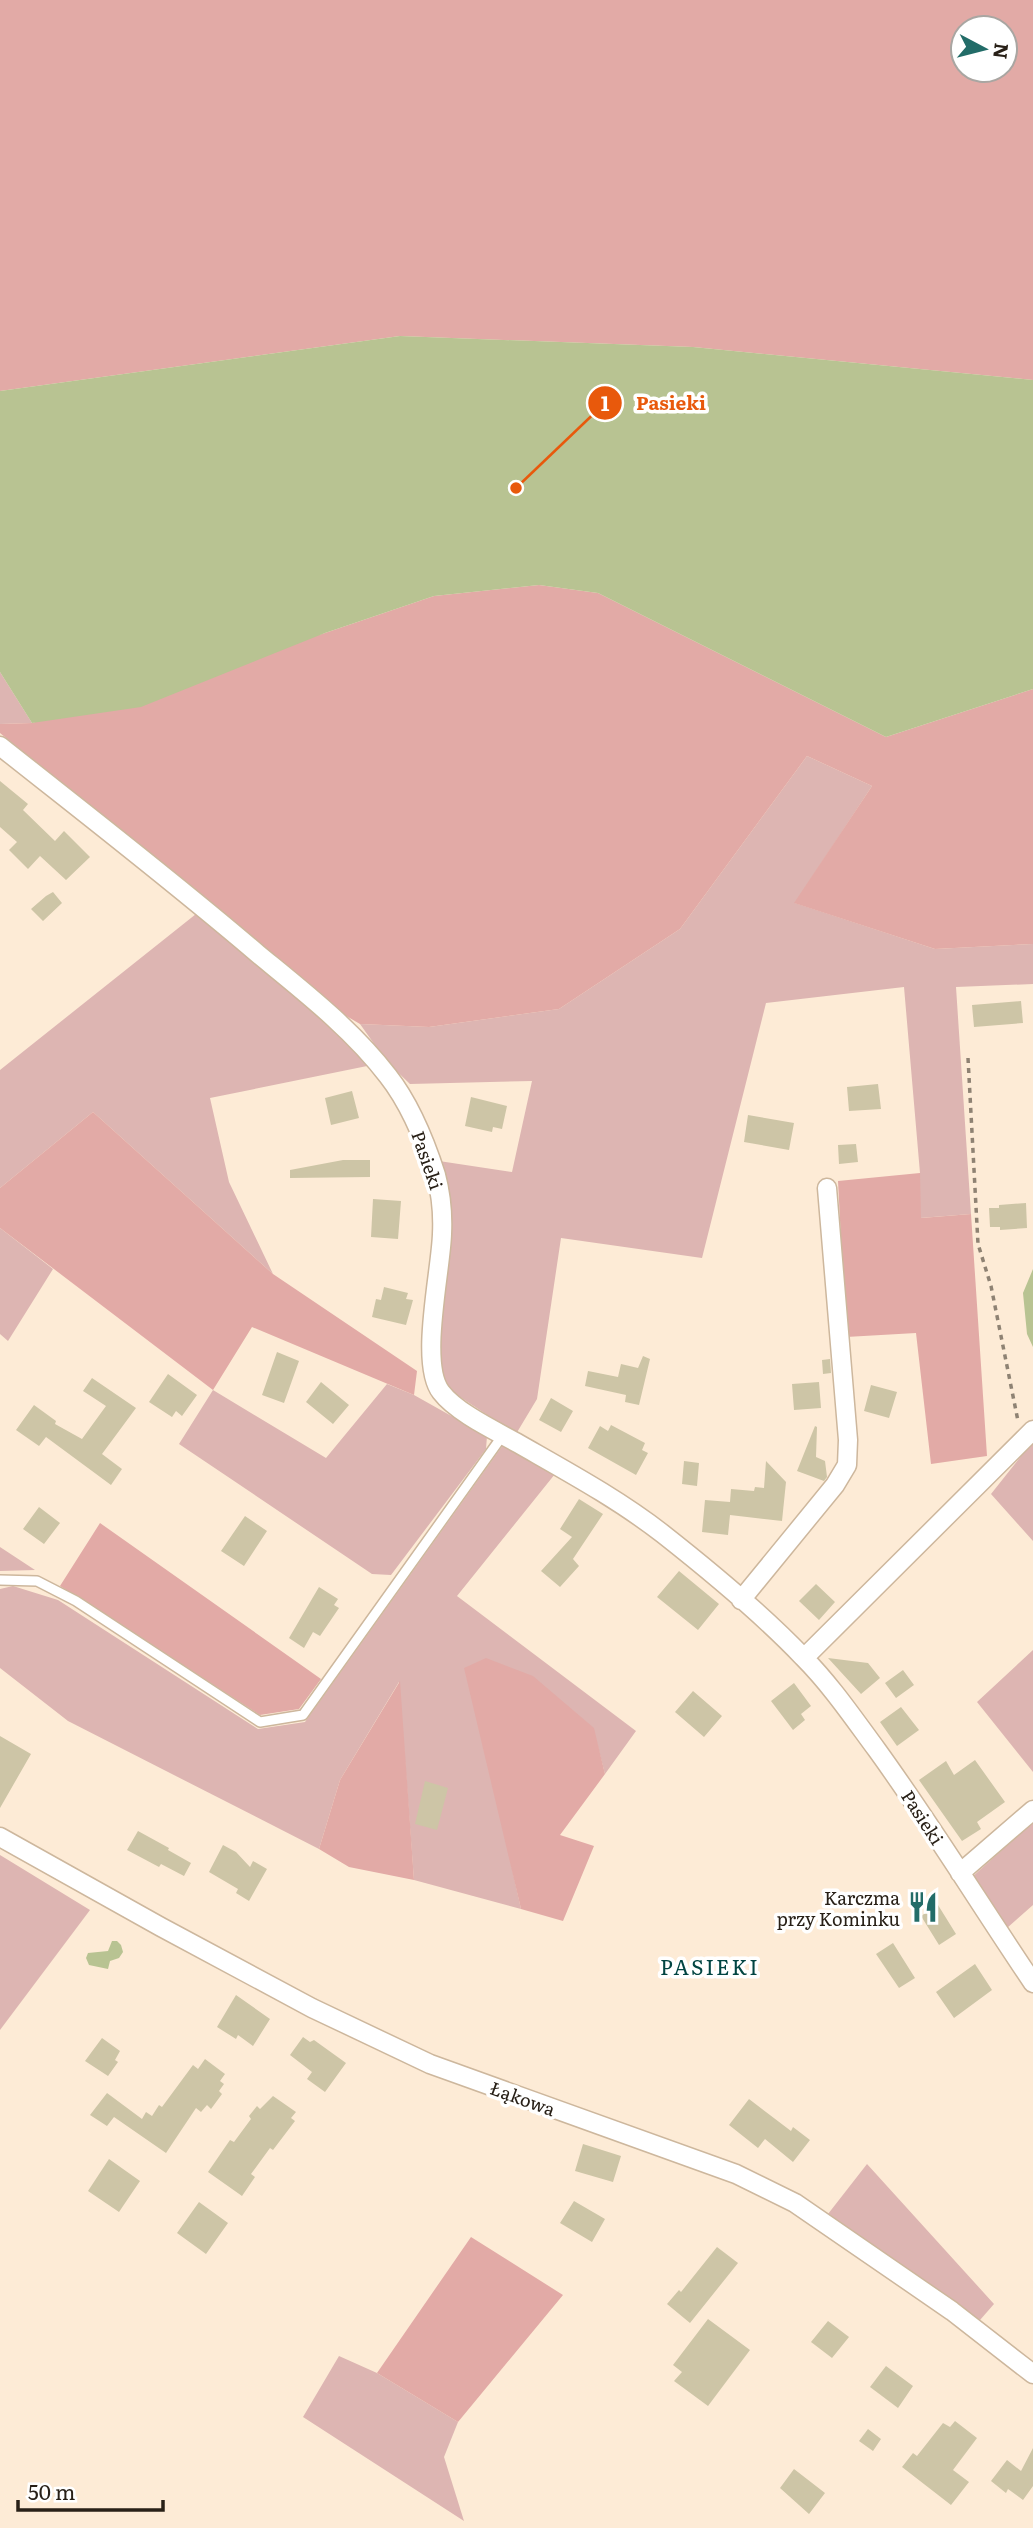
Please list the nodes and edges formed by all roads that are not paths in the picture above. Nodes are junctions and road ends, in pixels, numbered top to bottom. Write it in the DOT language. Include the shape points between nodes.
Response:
graph roads {
  1 [pos="0,746"];
  2 [pos="827,1188"];
  3 [pos="503,1435"];
  4 [pos="1029,1435"];
  5 [pos="0,1580"];
  6 [pos="741,1600"];
  7 [pos="804,1658"];
  8 [pos="1033,1810"];
  9 [pos="0,1837"];
  10 [pos="960,1873"];
  11 [pos="1033,1983"];
  12 [pos="1033,2374"];
  1 -- 3 [label="street, Pasieki" via="316,1003 391,1079 406,1102 439,1184 442,1237 430,1354 433,1378 458,1407"];
  2 -- 6 [label="street" via="847,1465"];
  3 -- 5 [label="lane" via="303,1715 260,1722 76,1601 37,1581"];
  3 -- 6 [label="street, Pasieki" via="609,1495"];
  4 -- 7 [label="street"];
  6 -- 7 [label="street, Pasieki"];
  7 -- 10 [label="street, Pasieki" via="900,1781"];
  8 -- 10 [label="street"];
  9 -- 12 [label="street, Łąkowa" via="312,2008 430,2064 737,2174 795,2203 952,2311"];
  10 -- 11 [label="street, Pasieki"];
}
